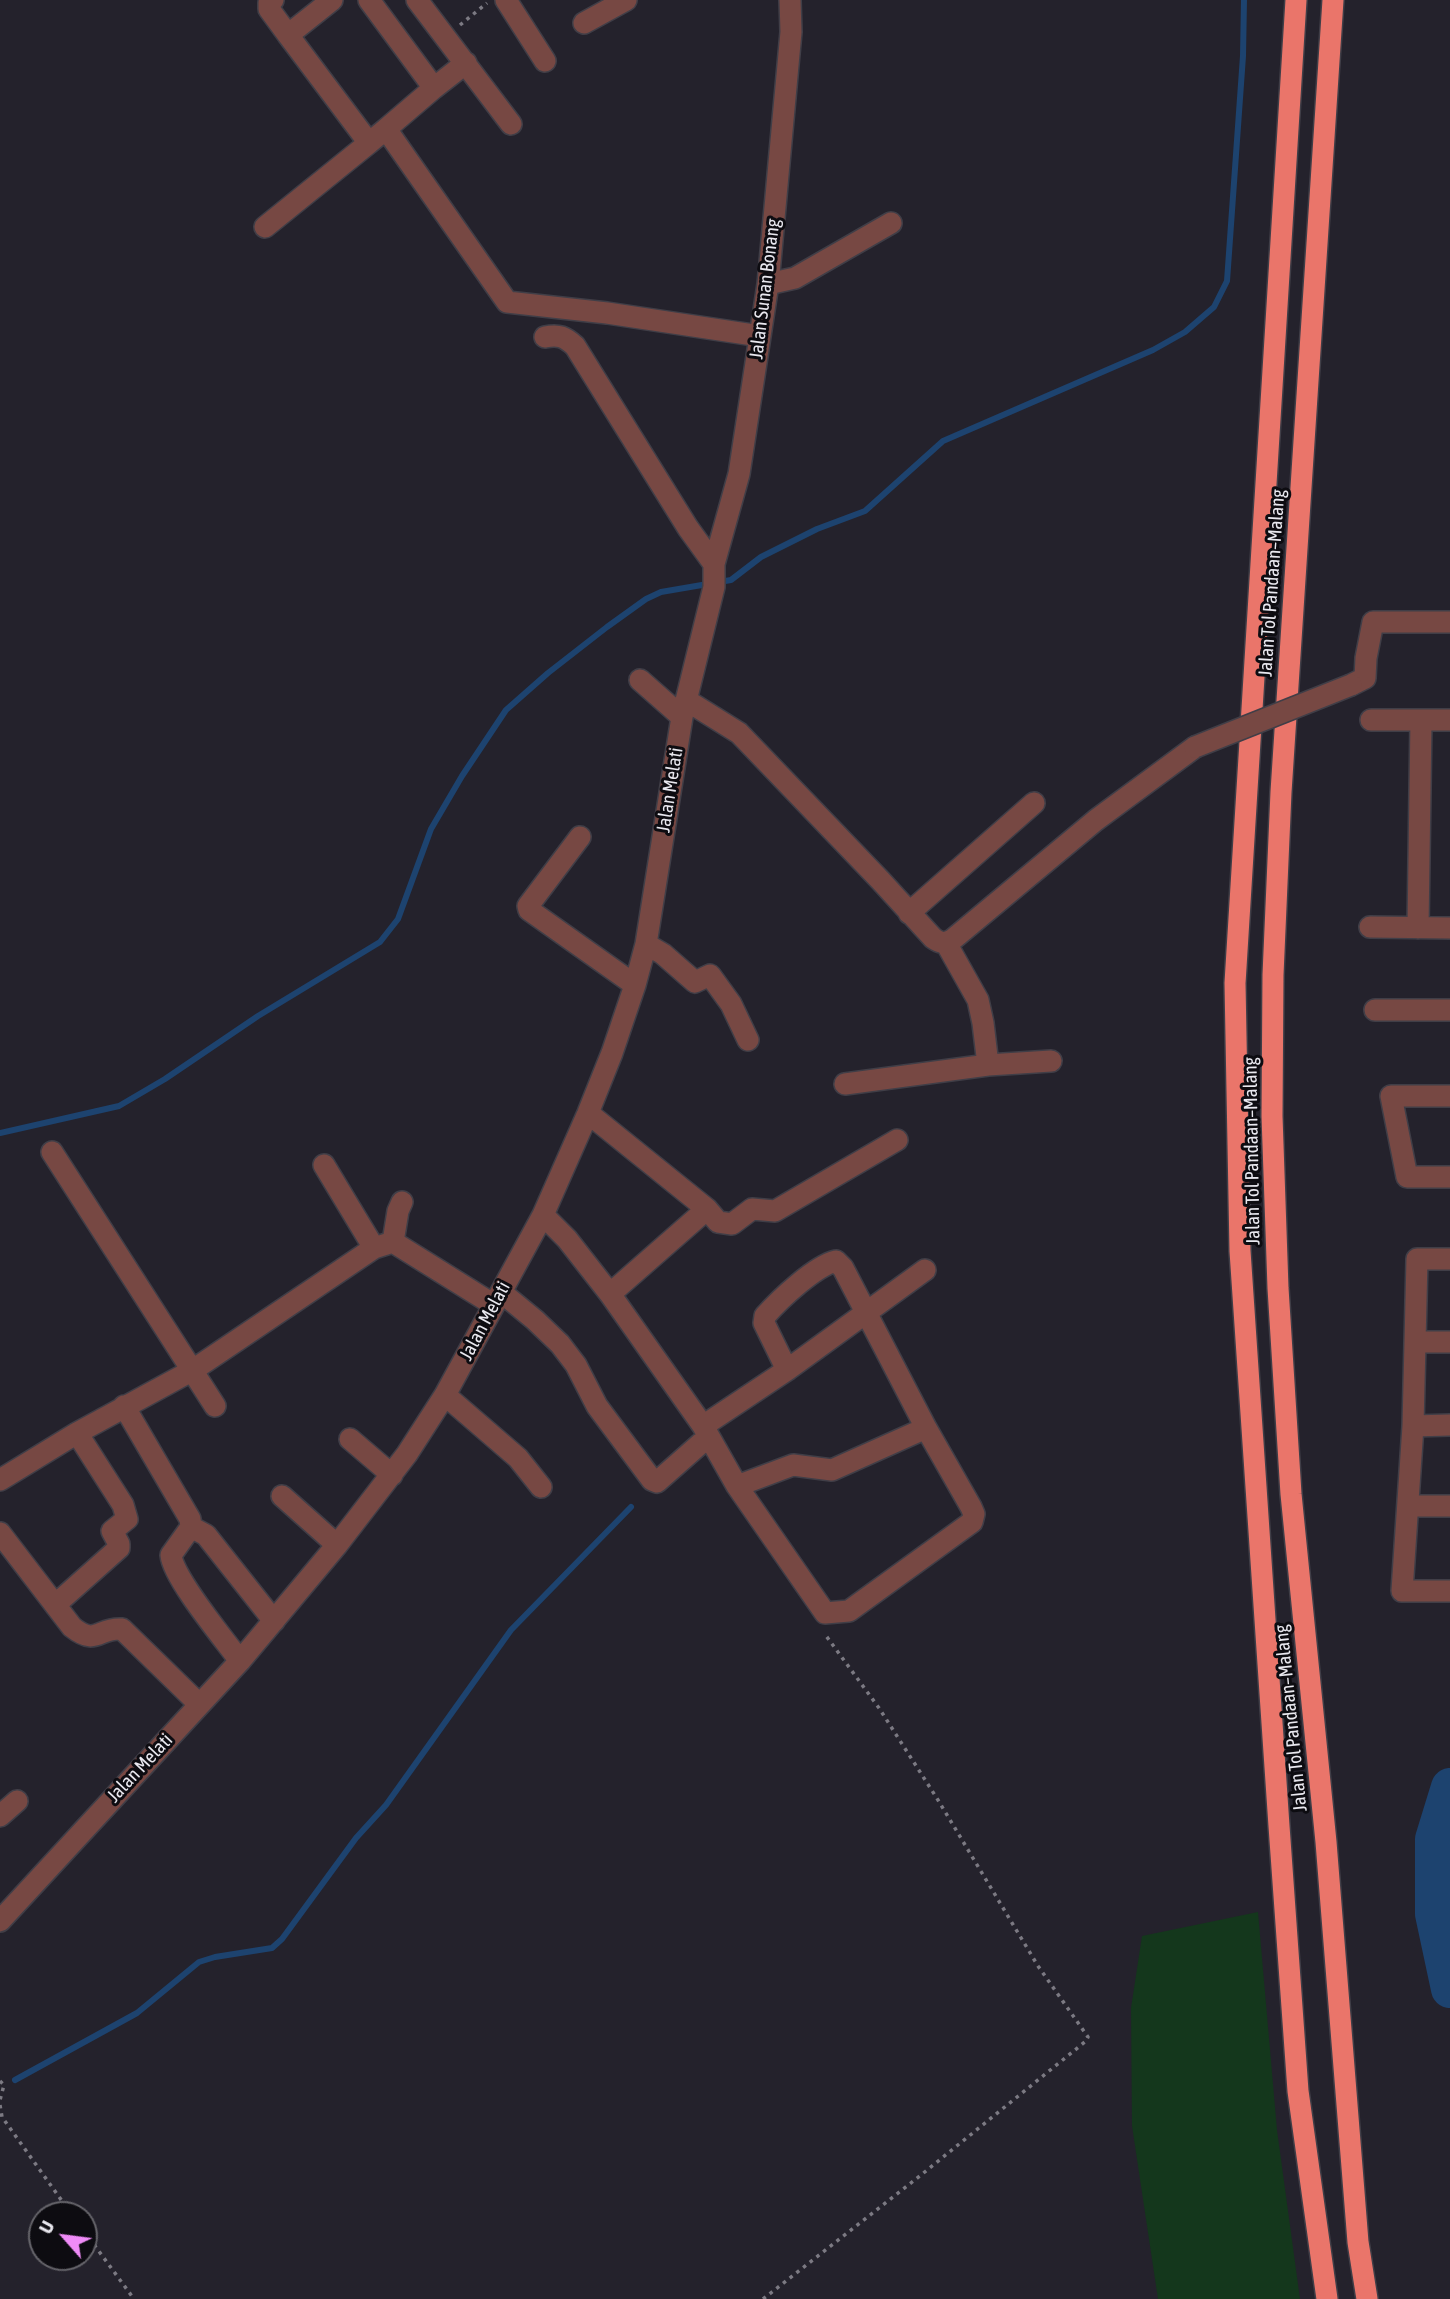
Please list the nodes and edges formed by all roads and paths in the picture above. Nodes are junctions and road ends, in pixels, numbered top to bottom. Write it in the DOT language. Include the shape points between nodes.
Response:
graph roads {
  1 [pos="272,0"];
  2 [pos="332,0"];
  3 [pos="369,0"];
  4 [pos="417,0"];
  5 [pos="491,0"];
  6 [pos="506,0"];
  7 [pos="626,0"];
  8 [pos="790,0"];
  9 [pos="1296,0"];
  10 [pos="1333,0"];
  11 [pos="584,23"];
  12 [pos="288,35"];
  13 [pos="446,36"];
  14 [pos="545,61"];
  15 [pos="466,63"];
  16 [pos="434,88"];
  17 [pos="512,124"];
  18 [pos="386,129"];
  19 [pos="369,143"];
  20 [pos="891,223"];
  21 [pos="265,227"];
  22 [pos="768,284"];
  23 [pos="760,336"];
  24 [pos="545,337"];
  25 [pos="714,575"];
  26 [pos="1450,622"];
  27 [pos="640,680"];
  28 [pos="684,708"];
  29 [pos="1371,720"];
  30 [pos="1421,720"];
  31 [pos="1450,720"];
  32 [pos="1034,803"];
  33 [pos="580,837"];
  34 [pos="909,913"];
  35 [pos="1370,927"];
  36 [pos="1418,928"];
  37 [pos="1450,928"];
  38 [pos="946,943"];
  39 [pos="654,949"];
  40 [pos="635,985"];
  41 [pos="1375,1010"];
  42 [pos="1450,1010"];
  43 [pos="748,1040"];
  44 [pos="1051,1061"];
  45 [pos="988,1065"];
  46 [pos="845,1084"];
  47 [pos="1450,1096"];
  48 [pos="588,1113"];
  49 [pos="897,1140"];
  50 [pos="52,1152"];
  51 [pos="324,1165"];
  52 [pos="1450,1177"];
  53 [pos="402,1202"];
  54 [pos="707,1209"];
  55 [pos="543,1215"];
  56 [pos="384,1245"];
  57 [pos="1450,1259"];
  58 [pos="925,1270"];
  59 [pos="610,1293"];
  60 [pos="498,1298"];
  61 [pos="865,1312"];
  62 [pos="1416,1342"];
  63 [pos="1450,1342"];
  64 [pos="193,1370"];
  65 [pos="787,1370"];
  66 [pos="445,1395"];
  67 [pos="124,1406"];
  68 [pos="215,1406"];
  69 [pos="1450,1425"];
  70 [pos="1413,1426"];
  71 [pos="926,1429"];
  72 [pos="77,1433"];
  73 [pos="704,1438"];
  74 [pos="350,1439"];
  75 [pos="392,1475"];
  76 [pos="0,1480"];
  77 [pos="737,1486"];
  78 [pos="541,1487"];
  79 [pos="282,1496"];
  80 [pos="1409,1506"];
  81 [pos="1450,1506"];
  82 [pos="191,1527"];
  83 [pos="0,1533"];
  84 [pos="337,1545"];
  85 [pos="1450,1591"];
  86 [pos="55,1605"];
  87 [pos="274,1621"];
  88 [pos="823,1632"];
  89 [pos="240,1661"];
  90 [pos="199,1704"];
  91 [pos="17,1801"];
  92 [pos="0,1816"];
  93 [pos="0,1921"];
  94 [pos="0,2081"];
  95 [pos="0,2100"];
  96 [pos="0,2105"];
  97 [pos="62,2201"];
  98 [pos="98,2250"];
  99 [pos="134,2299"];
  100 [pos="763,2299"];
  101 [pos="1327,2299"];
  102 [pos="1367,2299"];
  1 -- 12 [label="street" via="269,9"];
  2 -- 12 [label="street"];
  3 -- 16 [label="street"];
  4 -- 13 [label="street"];
  5 -- 13 [label="path"];
  6 -- 14 [label="street"];
  7 -- 11 [label="street"];
  8 -- 22 [label="street, Jalan Sunan Bonang"];
  9 -- 101 [label="highway, Jalan Tol Pandaan–Malang" via="1235,983 1240,1251 1278,1812 1298,2091"];
  10 -- 102 [label="highway, Jalan Tol Pandaan–Malang" via="1281,792 1272,1116 1291,1494 1326,1842 1358,2242"];
  12 -- 19 [label="street"];
  13 -- 15 [label="street"];
  15 -- 16 [label="street"];
  15 -- 17 [label="street"];
  16 -- 18 [label="street"];
  18 -- 19 [label="street"];
  18 -- 23 [label="street" via="507,302"];
  19 -- 21 [label="street"];
  20 -- 22 [label="street" via="795,278"];
  22 -- 23 [label="street, Jalan Sunan Bonang"];
  23 -- 25 [label="street, Jalan Sunan Bonang" via="739,474"];
  24 -- 25 [label="street" via="565,337 575,346"];
  25 -- 28 [label="street, Jalan Melati"];
  26 -- 38 [label="street, bridge" via="1373,622 1365,678 1195,747 1096,820"];
  27 -- 28 [label="street"];
  28 -- 34 [label="street" via="739,733"];
  28 -- 39 [label="street, Jalan Melati"];
  29 -- 30 [label="street"];
  30 -- 31 [label="street"];
  30 -- 36 [label="street"];
  32 -- 34 [label="street"];
  33 -- 40 [label="street" via="528,910"];
  34 -- 38 [label="street" via="933,938"];
  35 -- 36 [label="street"];
  36 -- 37 [label="street"];
  38 -- 45 [label="street" via="978,1000"];
  39 -- 40 [label="street, Jalan Melati"];
  39 -- 43 [label="street" via="695,982 710,975"];
  40 -- 48 [label="street, Jalan Melati"];
  41 -- 42 [label="street"];
  44 -- 45 [label="street"];
  45 -- 46 [label="street"];
  47 -- 52 [label="street" via="1391,1096 1407,1177"];
  48 -- 54 [label="street"];
  48 -- 55 [label="street, Jalan Melati"];
  49 -- 54 [label="street" via="775,1211 752,1209 732,1224 719,1222"];
  50 -- 64 [label="street"];
  51 -- 56 [label="street"];
  53 -- 56 [label="street"];
  54 -- 59 [label="street"];
  55 -- 59 [label="street"];
  55 -- 60 [label="street, Jalan Melati"];
  56 -- 60 [label="street"];
  56 -- 64 [label="street"];
  57 -- 62 [label="street" via="1417,1259"];
  58 -- 61 [label="street"];
  59 -- 73 [label="street"];
  60 -- 66 [label="street, Jalan Melati"];
  60 -- 73 [label="street" via="535,1320 560,1344 597,1406 652,1480 657,1482"];
  61 -- 65 [label="street"];
  61 -- 65 [label="street" via="836,1261 810,1276 765,1316 764,1323"];
  61 -- 71 [label="street"];
  62 -- 63 [label="street"];
  62 -- 70 [label="street"];
  64 -- 67 [label="street"];
  64 -- 68 [label="street"];
  65 -- 73 [label="street"];
  66 -- 75 [label="street, Jalan Melati"];
  66 -- 78 [label="street" via="518,1458"];
  67 -- 72 [label="street"];
  67 -- 82 [label="street"];
  69 -- 70 [label="street"];
  70 -- 80 [label="street"];
  71 -- 77 [label="street" via="832,1469 793,1465"];
  71 -- 77 [label="street" via="974,1518 953,1538 849,1611 823,1612"];
  72 -- 76 [label="street"];
  72 -- 86 [label="street" via="123,1505 127,1519 112,1531 119,1548"];
  73 -- 77 [label="street"];
  74 -- 75 [label="street"];
  75 -- 84 [label="street, Jalan Melati"];
  79 -- 84 [label="street"];
  80 -- 81 [label="street"];
  80 -- 85 [label="street" via="1402,1591"];
  82 -- 87 [label="street" via="206,1535"];
  82 -- 89 [label="street" via="172,1562"];
  83 -- 86 [label="street"];
  84 -- 87 [label="street, Jalan Melati"];
  86 -- 90 [label="street" via="83,1636 122,1629"];
  87 -- 89 [label="street, Jalan Melati"];
  88 -- 100 [label="path" via="879,1709 1038,1966 1088,2036"];
  89 -- 90 [label="street, Jalan Melati"];
  90 -- 93 [label="street, Jalan Melati"];
  91 -- 92 [label="street"];
  94 -- 95 [label="path" via="4,2085"];
  96 -- 97 [label="path" via="2,2117"];
  98 -- 99 [label="path"];
}
